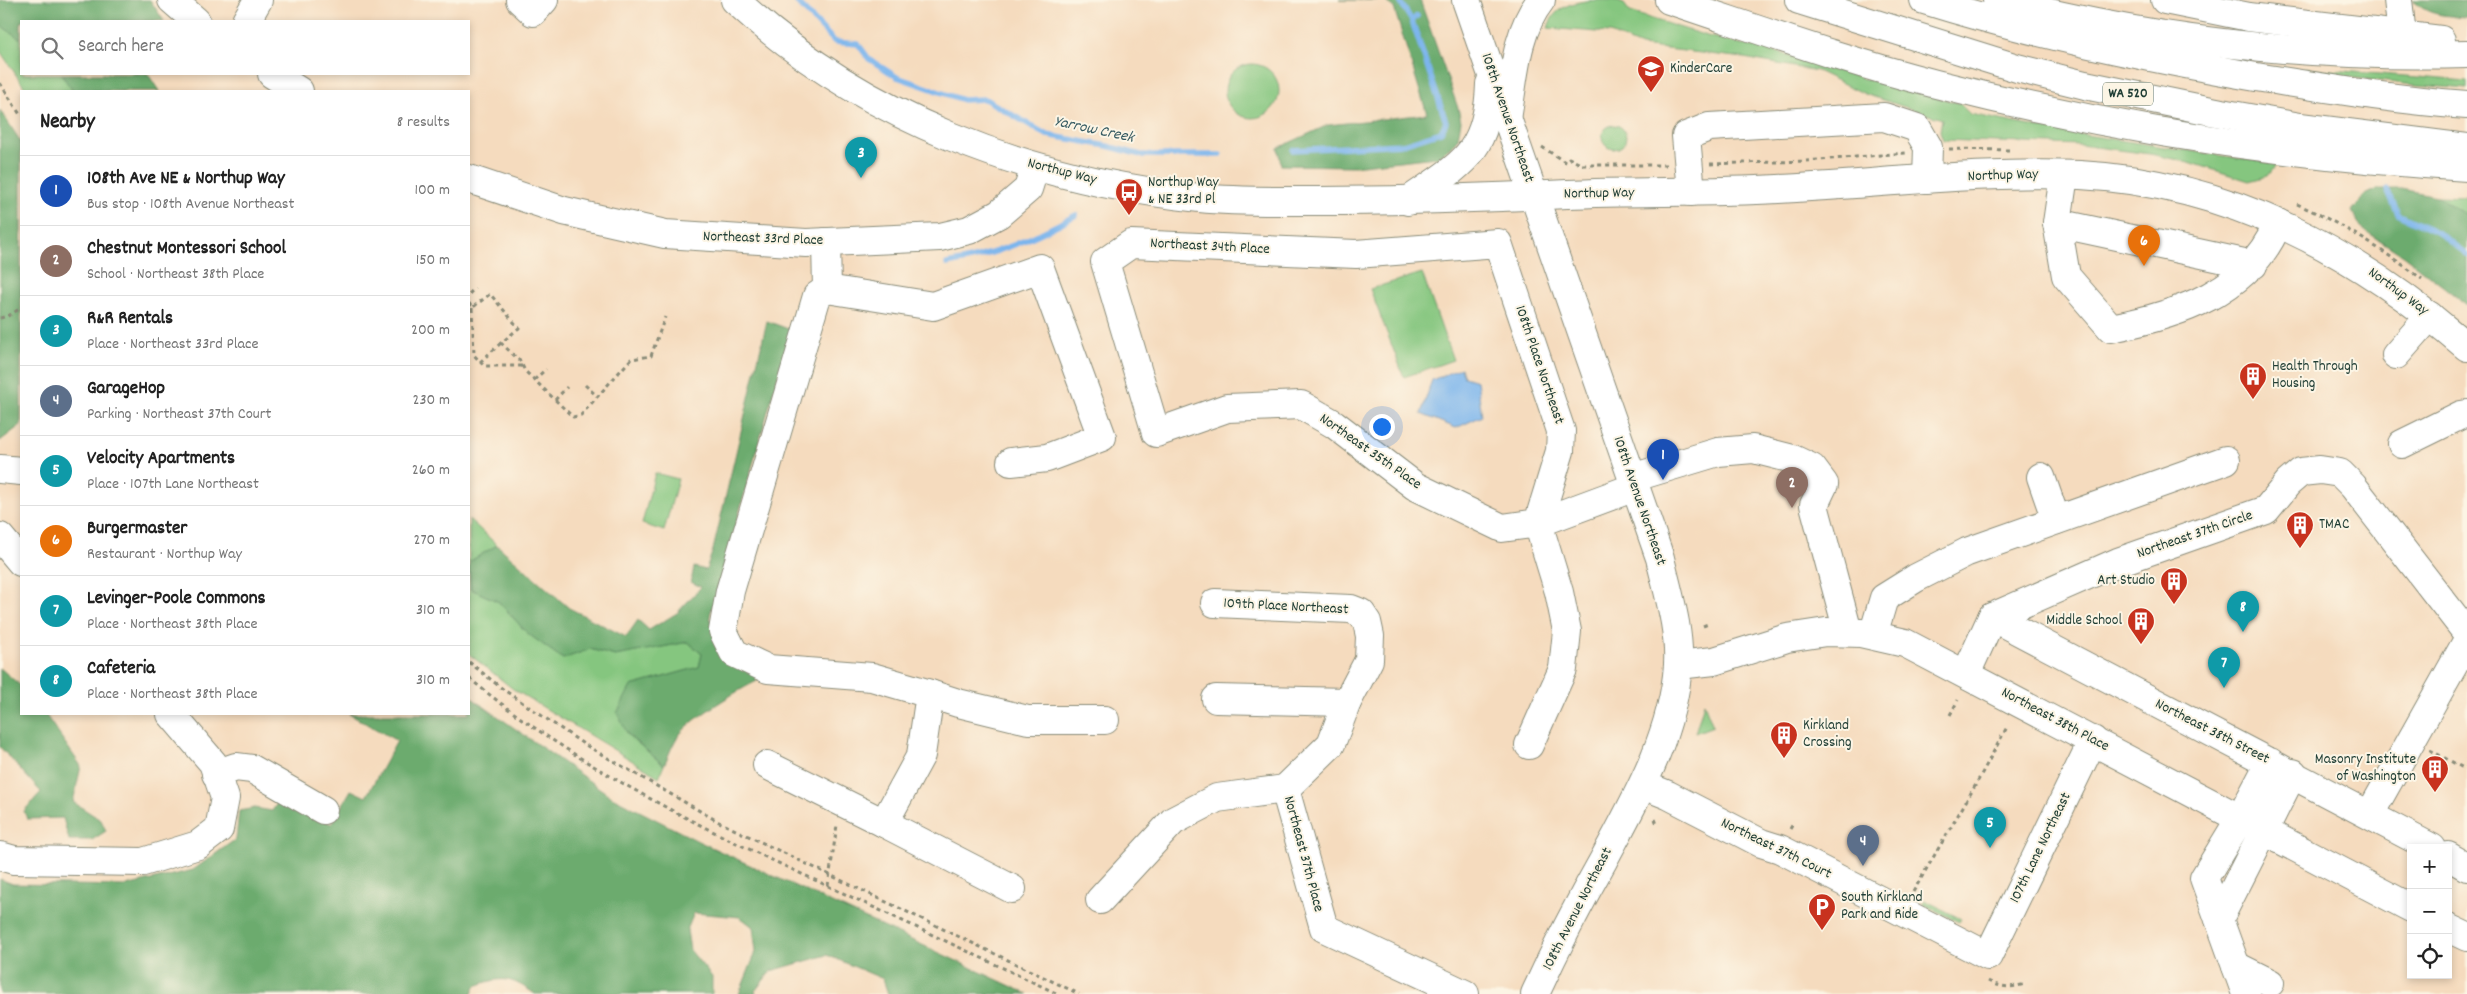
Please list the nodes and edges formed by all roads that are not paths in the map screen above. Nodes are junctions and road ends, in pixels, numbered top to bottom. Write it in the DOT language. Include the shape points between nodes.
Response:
graph roads {
  1 [pos="172,0"];
  2 [pos="258,0"];
  3 [pos="520,0"];
  4 [pos="544,0"];
  5 [pos="735,0"];
  6 [pos="1466,0"];
  7 [pos="1541,0"];
  8 [pos="1669,0"];
  9 [pos="1799,0"];
  10 [pos="1924,0"];
  11 [pos="1997,0"];
  12 [pos="2166,0"];
  13 [pos="2398,0"];
  14 [pos="195,20"];
  15 [pos="247,20"];
  16 [pos="2402,35"];
  17 [pos="2467,43"];
  18 [pos="2467,54"];
  19 [pos="1490,70"];
  20 [pos="274,75"];
  21 [pos="297,90"];
  22 [pos="2467,105"];
  23 [pos="1507,120"];
  24 [pos="2467,148"];
  25 [pos="1034,167"];
  26 [pos="2467,167"];
  27 [pos="2064,175"];
  28 [pos="470,179"];
  29 [pos="1927,180"];
  30 [pos="1691,192"];
  31 [pos="1533,196"];
  32 [pos="1408,201"];
  33 [pos="2057,223"];
  34 [pos="2278,223"];
  35 [pos="826,242"];
  36 [pos="1498,243"];
  37 [pos="2253,265"];
  38 [pos="827,289"];
  39 [pos="2430,316"];
  40 [pos="2467,347"];
  41 [pos="2396,355"];
  42 [pos="2467,414"];
  43 [pos="1156,432"];
  44 [pos="2402,444"];
  45 [pos="2226,460"];
  46 [pos="1011,462"];
  47 [pos="0,469"];
  48 [pos="20,471"];
  49 [pos="2041,477"];
  50 [pos="1633,482"];
  51 [pos="2056,520"];
  52 [pos="1538,523"];
  53 [pos="0,537"];
  54 [pos="20,561"];
  55 [pos="1215,603"];
  56 [pos="1992,617"];
  57 [pos="1860,633"];
  58 [pos="2467,633"];
  59 [pos="2467,641"];
  60 [pos="1678,665"];
  61 [pos="1966,674"];
  62 [pos="930,694"];
  63 [pos="1216,699"];
  64 [pos="1672,699"];
  65 [pos="1347,702"];
  66 [pos="172,715"];
  67 [pos="1105,720"];
  68 [pos="2093,740"];
  69 [pos="1529,745"];
  70 [pos="767,765"];
  71 [pos="2282,768"];
  72 [pos="216,774"];
  73 [pos="1643,785"];
  74 [pos="1285,789"];
  75 [pos="323,810"];
  76 [pos="2370,814"];
  77 [pos="884,824"];
  78 [pos="2252,824"];
  79 [pos="2425,844"];
  80 [pos="0,856"];
  81 [pos="2452,858"];
  82 [pos="2467,866"];
  83 [pos="1012,889"];
  84 [pos="1100,900"];
  85 [pos="2407,906"];
  86 [pos="2219,918"];
  87 [pos="2452,930"];
  88 [pos="2467,937"];
  89 [pos="1557,945"];
  90 [pos="1988,969"];
  91 [pos="2258,988"];
  92 [pos="1466,994"];
  93 [pos="1535,994"];
  1 -- 14 [label="main road"];
  2 -- 15 [label="main road"];
  3 -- 4 [label="main road" via="533,12"];
  5 -- 25 [label="main road, Northup Way" via="807,58 905,117 959,141"];
  6 -- 19 [label="main road, 108th Avenue Northeast"];
  7 -- 23 [label="main road" via="1523,30"];
  8 -- 26 [label="main road" via="1843,58 2065,114 2267,149"];
  9 -- 24 [label="main road, WA 520" via="2017,68 2094,86 2221,113"];
  10 -- 22 [label="main road" via="1983,18 2160,60 2357,93"];
  11 -- 18 [label="main road" via="2134,31 2220,43 2324,53"];
  12 -- 16 [label="main road" via="2248,16"];
  13 -- 16 [label="main road"];
  16 -- 17 [label="main road"];
  19 -- 23 [label="main road, 108th Avenue Northeast"];
  19 -- 32 [label="main road" via="1488,115 1478,143 1459,166"];
  20 -- 21 [label="main road"];
  23 -- 31 [label="main road, 108th Avenue Northeast"];
  25 -- 32 [label="main road, Northup Way" via="1125,188 1203,198"];
  25 -- 35 [label="main road, Northeast 33rd Place" via="1028,189 999,214 969,230 940,237"];
  27 -- 29 [label="main road, Northup Way"];
  27 -- 33 [label="main road"];
  27 -- 34 [label="main road, Northup Way" via="2119,179 2186,192"];
  28 -- 35 [label="main road, Northeast 33rd Place" via="564,211 665,234"];
  29 -- 30 [label="main road, Northup Way"];
  29 -- 30 [label="main road" via="1928,147 1917,128 1884,117 1709,127 1686,136"];
  30 -- 31 [label="main road, Northup Way"];
  31 -- 32 [label="main road, Northup Way"];
  31 -- 50 [label="main road, 108th Avenue Northeast"];
  33 -- 37 [label="main road"];
  33 -- 37 [label="main road" via="2066,276 2111,328 2146,321 2213,296"];
  34 -- 37 [label="main road" via="2270,242"];
  34 -- 39 [label="main road, Northup Way" via="2357,263"];
  35 -- 38 [label="main road"];
  36 -- 43 [label="main road, Northeast 34th Place" via="1356,254 1131,244 1105,262"];
  36 -- 52 [label="main road, 108th Place Northeast" via="1561,431 1560,450"];
  38 -- 46 [label="main road" via="933,306 1040,268 1102,437 1047,458"];
  38 -- 62 [label="main road" via="818,296 815,305 730,591 723,631 734,652 768,670 872,677"];
  39 -- 40 [label="main road, Northup Way"];
  39 -- 41 [label="main road"];
  42 -- 44 [label="main road"];
  43 -- 52 [label="main road, Northeast 35th Place" via="1227,408 1301,405 1334,424 1415,486 1502,528"];
  45 -- 51 [label="main road"];
  47 -- 48 [label="main road"];
  49 -- 51 [label="main road"];
  50 -- 52 [label="main road, Northeast 35th Place"];
  50 -- 57 [label="main road, Northeast 35th Place" via="1718,452 1753,449 1793,459 1812,468 1824,484 1814,505"];
  50 -- 60 [label="main road, 108th Avenue Northeast" via="1660,558 1677,628"];
  51 -- 57 [label="main road" via="1967,552 1916,578 1884,598"];
  52 -- 69 [label="main road" via="1567,631 1563,669"];
  53 -- 54 [label="main road"];
  55 -- 65 [label="main road, 109th Place Northeast" via="1351,608 1361,614 1367,622 1370,636 1369,660"];
  56 -- 58 [label="main road, Northeast 37th Circle" via="2118,562 2266,510 2301,472 2320,470 2340,473 2353,486"];
  56 -- 61 [label="main road"];
  56 -- 71 [label="main road, Northeast 38th Street"];
  57 -- 60 [label="main road, Northeast 38th Place" via="1808,634 1714,661"];
  57 -- 61 [label="main road, Northeast 38th Place" via="1904,643"];
  59 -- 76 [label="main road"];
  60 -- 64 [label="main road, 108th Avenue Northeast"];
  61 -- 68 [label="main road, Northeast 38th Place"];
  62 -- 67 [label="main road" via="1028,720"];
  62 -- 77 [label="main road" via="921,754"];
  63 -- 65 [label="main road"];
  64 -- 73 [label="main road, 108th Avenue Northeast"];
  64 -- 89 [label="main road" via="1635,759 1582,872"];
  65 -- 74 [label="main road, 109th Place Northeast" via="1332,744"];
  66 -- 72 [label="main road" via="212,763"];
  68 -- 78 [label="main road, Northeast 38th Place"];
  68 -- 90 [label="main road, 107th Lane Northeast"];
  70 -- 77 [label="main road"];
  71 -- 76 [label="main road, Northeast 38th Street"];
  71 -- 78 [label="main road"];
  72 -- 75 [label="main road" via="236,767 252,769"];
  72 -- 80 [label="main road" via="225,798 219,829 198,845 143,862 14,860"];
  73 -- 89 [label="main road, 108th Avenue Northeast"];
  73 -- 90 [label="main road, Northeast 37th Court" via="1761,843 1780,849"];
  74 -- 84 [label="main road, Northeast 37th Place" via="1217,798 1173,821"];
  74 -- 92 [label="main road, Northeast 37th Place" via="1324,928"];
  76 -- 79 [label="main road, Northeast 38th Street"];
  77 -- 83 [label="main road"];
  78 -- 85 [label="main road, Northeast 38th Place"];
  78 -- 86 [label="main road"];
  78 -- 86 [label="main road" via="2204,878"];
  81 -- 82 [label="main road"];
  86 -- 91 [label="main road" via="2236,966"];
  87 -- 88 [label="main road"];
  89 -- 93 [label="main road, 108th Avenue Northeast"];
}
